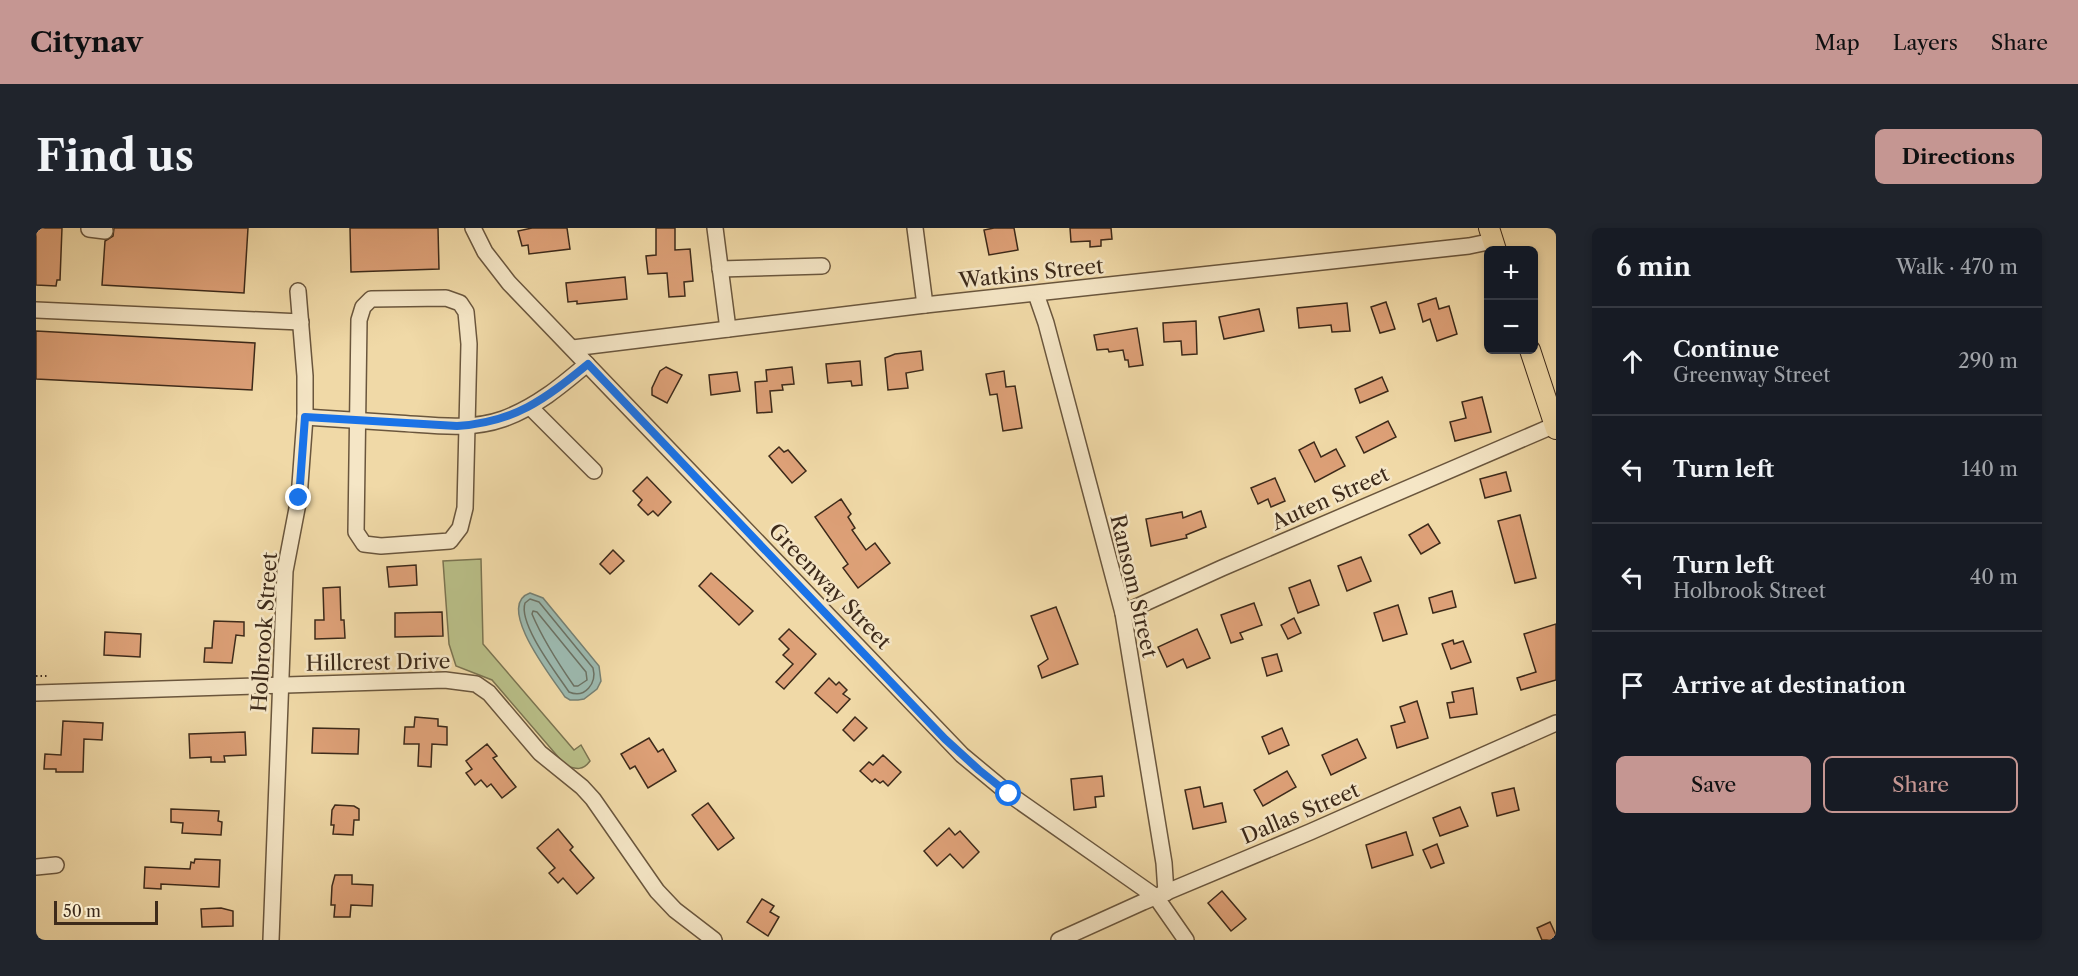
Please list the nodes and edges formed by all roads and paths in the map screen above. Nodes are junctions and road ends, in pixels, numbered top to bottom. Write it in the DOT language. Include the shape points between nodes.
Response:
graph roads {
  1 [pos="473,228"];
  2 [pos="715,228"];
  3 [pos="915,228"];
  4 [pos="89,229"];
  5 [pos="105,231"];
  6 [pos="1493,240"];
  7 [pos="822,266"];
  8 [pos="720,269"];
  9 [pos="298,291"];
  10 [pos="1036,294"];
  11 [pos="925,305"];
  12 [pos="36,310"];
  13 [pos="301,321"];
  14 [pos="728,329"];
  15 [pos="573,348"];
  16 [pos="1531,354"];
  17 [pos="588,364"];
  18 [pos="530,407"];
  19 [pos="305,417"];
  20 [pos="359,421"];
  21 [pos="468,426"];
  22 [pos="1555,427"];
  23 [pos="594,471"];
  24 [pos="1123,613"];
  25 [pos="36,676"];
  26 [pos="48,676"];
  27 [pos="280,685"];
  28 [pos="36,693"];
  29 [pos="1556,723"];
  30 [pos="56,865"];
  31 [pos="36,867"];
  32 [pos="1161,895"];
  33 [pos="271,940"];
  34 [pos="714,940"];
  35 [pos="1059,940"];
  36 [pos="1186,940"];
  1 -- 15 [label="street, Greenway Street" via="485,252 509,283"];
  2 -- 8 [label="street"];
  3 -- 11 [label="street"];
  4 -- 5 [label="street"];
  6 -- 10 [label="street, Watkins Street" via="1469,246"];
  7 -- 8 [label="street"];
  8 -- 14 [label="street"];
  9 -- 13 [label="street, Holbrook Street"];
  10 -- 11 [label="street, Watkins Street"];
  10 -- 24 [label="street, Ransom Street"];
  11 -- 14 [label="street, Watkins Street"];
  12 -- 13 [label="street"];
  13 -- 19 [label="street, Holbrook Street"];
  14 -- 15 [label="street, Watkins Street"];
  15 -- 17 [label="street, Greenway Street"];
  16 -- 22 [label="main road"];
  17 -- 18 [label="street"];
  17 -- 32 [label="street, Greenway Street" via="962,755 1009,794"];
  18 -- 21 [label="street" via="501,420"];
  18 -- 23 [label="street"];
  19 -- 20 [label="street"];
  19 -- 27 [label="street, Holbrook Street" via="299,498 285,571"];
  20 -- 21 [label="street"];
  20 -- 21 [label="street" via="356,531 364,544 381,546 450,542 460,528 465,508"];
  20 -- 21 [label="street" via="363,307 371,299 446,298 460,303 466,312"];
  22 -- 24 [label="street, Auten Street"];
  24 -- 32 [label="street, Ransom Street" via="1164,863"];
  25 -- 26 [label="path"];
  27 -- 28 [label="street, Hillcrest Drive"];
  27 -- 33 [label="street, Holbrook Street"];
  27 -- 34 [label="street, Hillcrest Drive" via="445,680 483,688 540,753 582,786 657,891"];
  29 -- 32 [label="street, Dallas Street"];
  30 -- 31 [label="street"];
  32 -- 35 [label="street, Dallas Street"];
  32 -- 36 [label="street, Greenway Street"];
}
